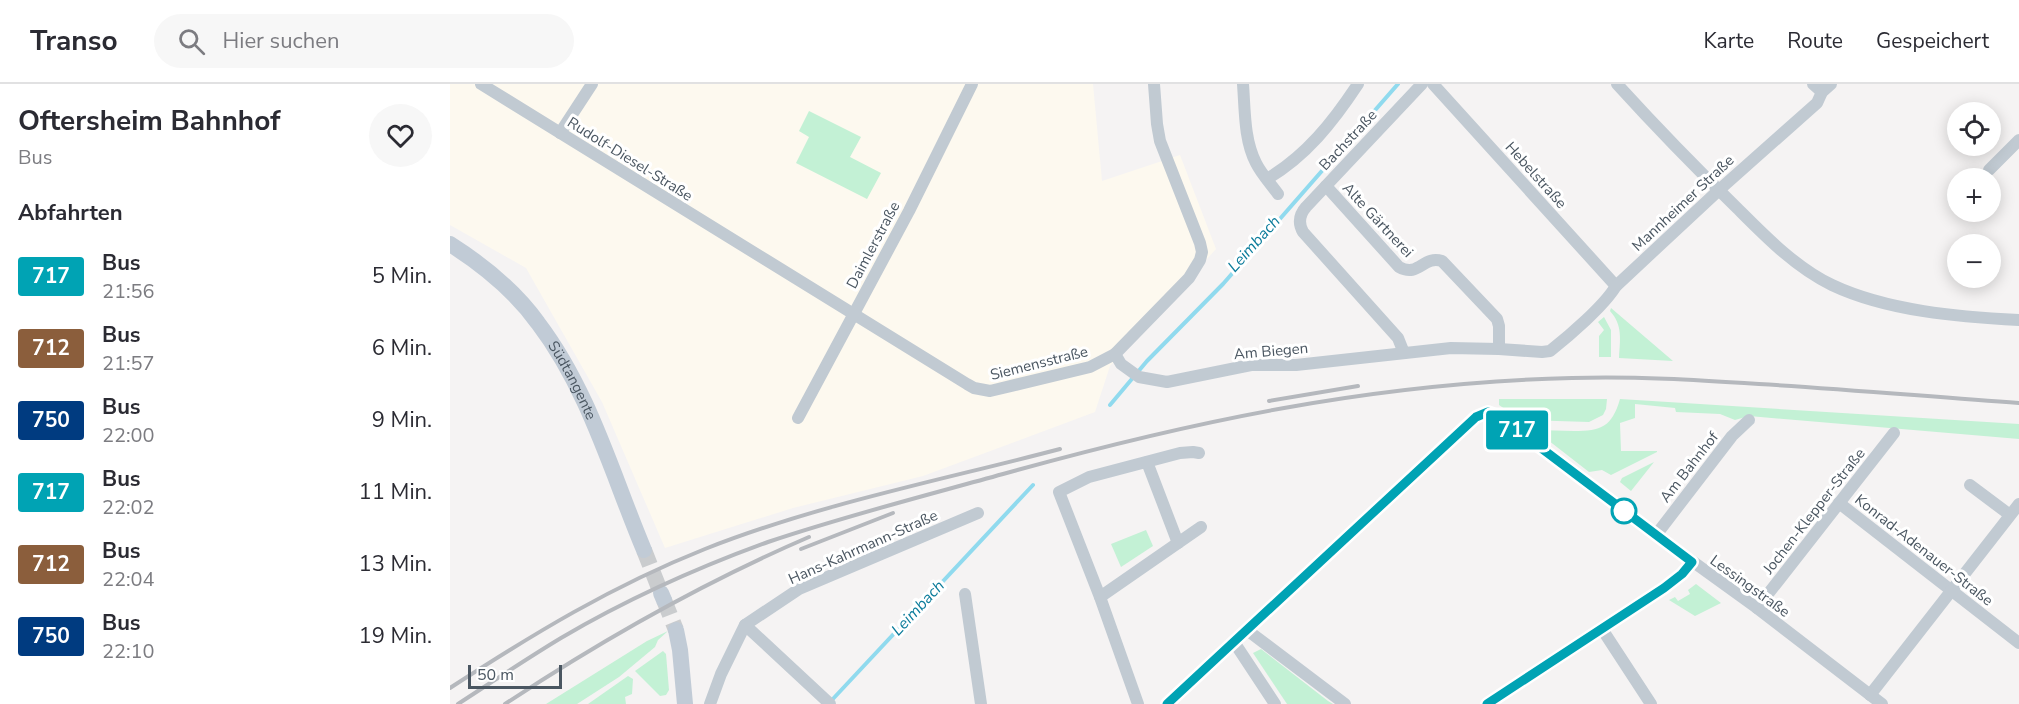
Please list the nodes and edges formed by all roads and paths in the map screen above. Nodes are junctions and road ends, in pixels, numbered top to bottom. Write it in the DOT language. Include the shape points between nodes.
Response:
graph roads {
  1 [pos="481,84"];
  2 [pos="592,84"];
  3 [pos="972,84"];
  4 [pos="1154,84"];
  5 [pos="1244,84"];
  6 [pos="1358,84"];
  7 [pos="1422,84"];
  8 [pos="1433,84"];
  9 [pos="1617,84"];
  10 [pos="1822,87"];
  11 [pos="560,134"];
  12 [pos="2019,140"];
  13 [pos="1991,168"];
  14 [pos="1267,179"];
  15 [pos="1326,186"];
  16 [pos="1719,190"];
  17 [pos="1278,194"];
  18 [pos="450,244"];
  19 [pos="763,260"];
  20 [pos="1616,286"];
  21 [pos="853,313"];
  22 [pos="2019,320"];
  23 [pos="1557,346"];
  24 [pos="1499,349"];
  25 [pos="1404,353"];
  26 [pos="1114,354"];
  27 [pos="798,418"];
  28 [pos="1749,420"];
  29 [pos="1894,433"];
  30 [pos="1199,453"];
  31 [pos="1147,462"];
  32 [pos="1970,484"];
  33 [pos="1839,503"];
  34 [pos="2019,504"];
  35 [pos="978,513"];
  36 [pos="2010,515"];
  37 [pos="1201,527"];
  38 [pos="1656,535"];
  39 [pos="1178,543"];
  40 [pos="645,550"];
  41 [pos="1692,562"];
  42 [pos="1952,591"];
  43 [pos="965,594"];
  44 [pos="1100,597"];
  45 [pos="1757,609"];
  46 [pos="745,625"];
  47 [pos="1602,628"];
  48 [pos="676,630"];
  49 [pos="1247,630"];
  50 [pos="1234,642"];
  51 [pos="2019,643"];
  52 [pos="1870,695"];
  53 [pos="827,701"];
  54 [pos="685,704"];
  55 [pos="710,704"];
  56 [pos="981,704"];
  57 [pos="1138,704"];
  58 [pos="1167,704"];
  59 [pos="1275,704"];
  60 [pos="1345,704"];
  61 [pos="1487,704"];
  62 [pos="1651,704"];
  63 [pos="1882,704"];
  1 -- 11 [label="street, Rudolf-Diesel-Straße"];
  2 -- 11 [label="street"];
  3 -- 21 [label="street, Daimlerstraße"];
  4 -- 26 [label="street, Siemensstraße" via="1162,150 1202,252 1189,278"];
  5 -- 14 [label="street" via="1249,144"];
  6 -- 14 [label="street" via="1315,141 1290,165"];
  7 -- 15 [label="street, Bachstraße"];
  8 -- 20 [label="street, Hebelstraße"];
  9 -- 16 [label="street"];
  10 -- 16 [label="street, Mannheimer Straße" via="1817,103"];
  11 -- 19 [label="street, Rudolf-Diesel-Straße"];
  12 -- 13 [label="street"];
  14 -- 17 [label="street"];
  15 -- 24 [label="street, Alte Gärtnerei" via="1405,271 1435,259 1442,261 1497,319"];
  15 -- 25 [label="street, Bachstraße" via="1306,207 1300,226 1398,338"];
  16 -- 20 [label="street, Mannheimer Straße"];
  16 -- 22 [label="street" via="1778,246 1833,286 1902,306 1968,317"];
  18 -- 40 [label="main road, Südtangente" via="511,292 538,322 561,357 589,412"];
  19 -- 21 [label="street, Siemensstraße"];
  20 -- 23 [label="street, Mannheimer Straße"];
  21 -- 26 [label="street, Siemensstraße" via="982,390 999,391 1090,367"];
  21 -- 27 [label="street, Daimlerstraße"];
  23 -- 24 [label="street, Am Biegen" via="1542,352"];
  24 -- 25 [label="street, Am Biegen" via="1451,348"];
  25 -- 26 [label="street, Am Biegen" via="1296,365 1251,365 1167,381 1139,377"];
  28 -- 38 [label="street, Am Bahnhof" via="1732,436"];
  29 -- 33 [label="street, Jochen-Klepper-Straße"];
  30 -- 31 [label="street" via="1186,452"];
  31 -- 39 [label="street"];
  31 -- 44 [label="street" via="1089,477 1059,492"];
  32 -- 36 [label="street"];
  33 -- 42 [label="street, Konrad-Adenauer-Straße"];
  33 -- 45 [label="street, Jochen-Klepper-Straße"];
  34 -- 36 [label="street"];
  35 -- 46 [label="street, Hans-Kahrmann-Straße" via="799,589"];
  36 -- 42 [label="street"];
  37 -- 39 [label="street"];
  38 -- 41 [label="street, Lessingstraße"];
  38 -- 49 [label="street, Lessingstraße" via="1500,417 1484,412"];
  39 -- 44 [label="street"];
  41 -- 45 [label="street, Lessingstraße"];
  41 -- 47 [label="street" via="1664,588"];
  42 -- 51 [label="street, Konrad-Adenauer-Straße"];
  42 -- 52 [label="street"];
  43 -- 56 [label="street"];
  44 -- 57 [label="street"];
  45 -- 52 [label="street, Lessingstraße"];
  46 -- 53 [label="street"];
  46 -- 55 [label="street"];
  47 -- 61 [label="street"];
  47 -- 62 [label="street"];
  48 -- 54 [label="main road"];
  49 -- 50 [label="street"];
  49 -- 60 [label="street"];
  50 -- 58 [label="street"];
  50 -- 59 [label="street"];
  52 -- 63 [label="street, Lessingstraße"];
}
